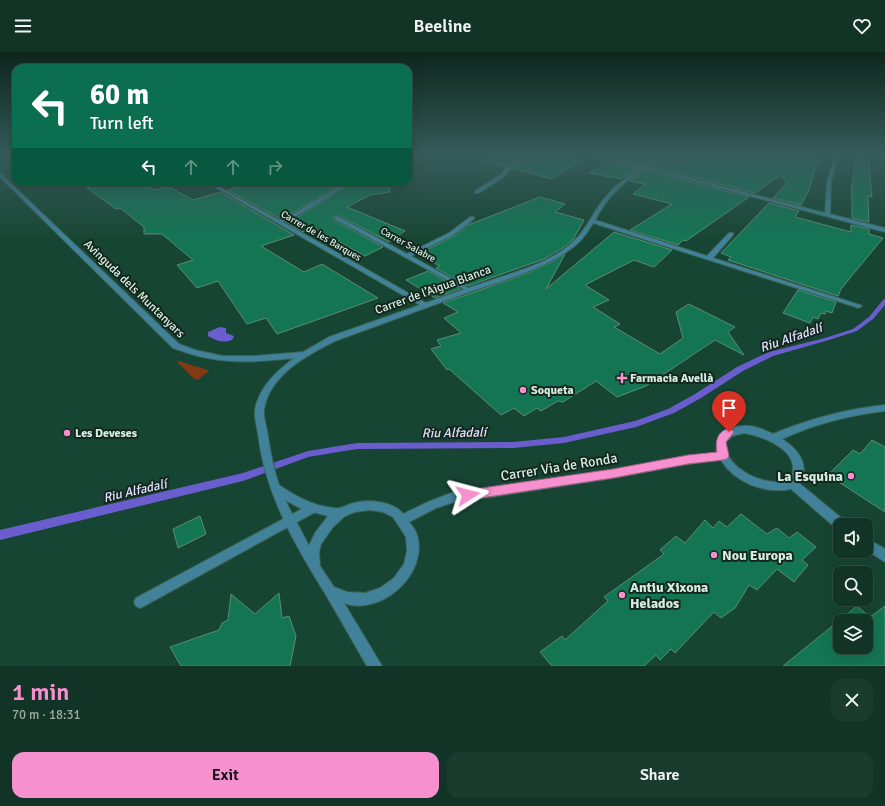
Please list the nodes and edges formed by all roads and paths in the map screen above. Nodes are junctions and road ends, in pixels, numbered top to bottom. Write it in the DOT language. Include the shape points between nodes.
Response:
graph roads {
  1 [pos="490,184"];
  2 [pos="624,184"];
  3 [pos="708,184"];
  4 [pos="829,184"];
  5 [pos="15,186"];
  6 [pos="215,186"];
  7 [pos="343,186"];
  8 [pos="477,192"];
  9 [pos="827,215"];
  10 [pos="337,218"];
  11 [pos="472,218"];
  12 [pos="592,221"];
  13 [pos="278,222"];
  14 [pos="885,230"];
  15 [pos="731,234"];
  16 [pos="407,256"];
  17 [pos="708,259"];
  18 [pos="469,290"];
  19 [pos="425,305"];
  20 [pos="858,306"];
  21 [pos="303,354"];
  22 [pos="885,408"];
  23 [pos="774,438"];
  24 [pos="723,456"];
  25 [pos="793,484"];
  26 [pos="275,488"];
  27 [pos="313,508"];
  28 [pos="341,513"];
  29 [pos="833,518"];
  30 [pos="402,520"];
  31 [pos="288,522"];
  32 [pos="873,548"];
  33 [pos="885,556"];
  34 [pos="315,568"];
  35 [pos="330,591"];
  36 [pos="140,602"];
  37 [pos="375,666"];
  1 -- 8 [label="street"];
  2 -- 12 [label="street, Carrer de l’Aigua Blanca" via="611,194"];
  3 -- 9 [label="street"];
  4 -- 9 [label="street"];
  5 -- 21 [label="street, Avinguda dels Muntanyars" via="176,346 193,354 220,359"];
  6 -- 13 [label="street, Carrer de les Barques"];
  7 -- 13 [label="street" via="295,215"];
  9 -- 14 [label="street"];
  10 -- 16 [label="street, Carrer Salabre"];
  11 -- 16 [label="street" via="442,240"];
  12 -- 17 [label="street"];
  12 -- 18 [label="street, Carrer de l’Aigua Blanca" via="577,242 555,256"];
  13 -- 19 [label="street, Carrer de les Barques"];
  15 -- 17 [label="street"];
  16 -- 18 [label="street, Carrer Salabre"];
  17 -- 20 [label="street"];
  18 -- 19 [label="street, Carrer de l’Aigua Blanca"];
  19 -- 21 [label="street, Carrer de l’Aigua Blanca" via="332,339"];
  21 -- 26 [label="street, Carrer de l’Aigua Blanca" via="272,383 260,409 264,450"];
  22 -- 23 [label="street" via="844,413"];
  23 -- 24 [label="street" via="754,430 735,430 724,436 721,442"];
  23 -- 25 [label="street" via="792,453 799,465 798,477"];
  24 -- 25 [label="street" via="741,475 755,482 770,486"];
  24 -- 30 [label="street, Carrer Via de Ronda" via="451,498"];
  25 -- 29 [label="street"];
  26 -- 27 [label="street" via="302,505"];
  26 -- 31 [label="street, Carrer de l’Aigua Blanca"];
  27 -- 28 [label="street"];
  27 -- 31 [label="street"];
  28 -- 30 [label="street" via="370,505 397,514"];
  28 -- 34 [label="street" via="319,534 314,549"];
  30 -- 35 [label="street" via="412,536 413,551 409,567 398,582 383,593 365,599 346,598"];
  31 -- 34 [label="street, Carrer de l’Aigua Blanca"];
  31 -- 36 [label="street"];
  32 -- 33 [label="street"];
  34 -- 35 [label="street"];
  35 -- 37 [label="street"];
}
